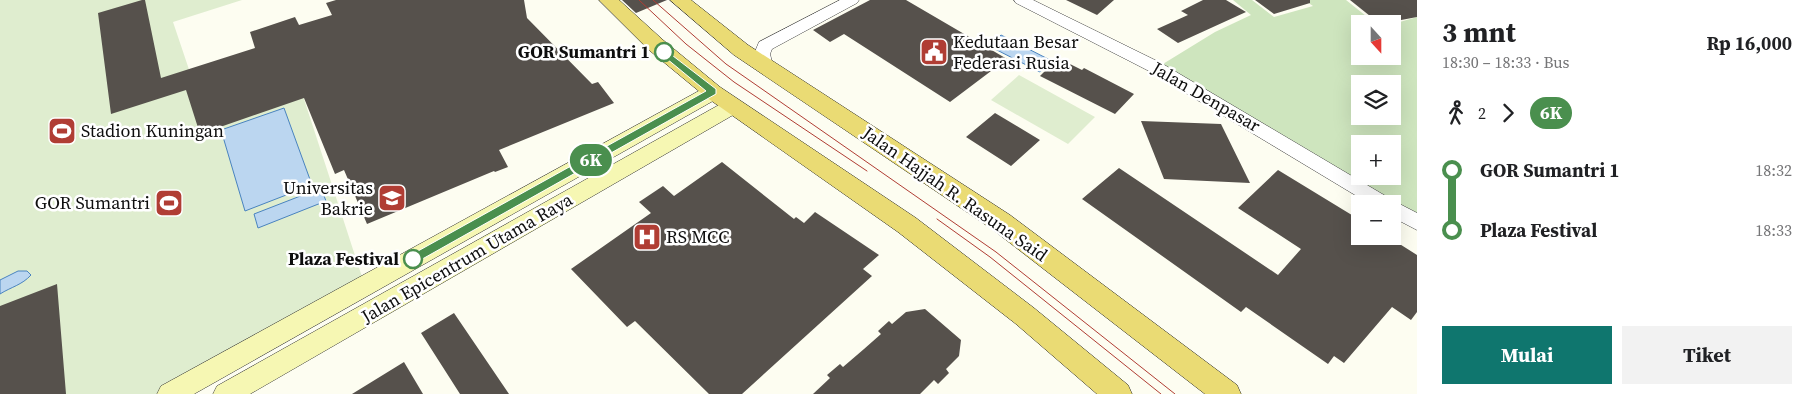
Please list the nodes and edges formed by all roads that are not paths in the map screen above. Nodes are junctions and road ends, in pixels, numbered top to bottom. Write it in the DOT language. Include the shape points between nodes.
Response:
graph roads {
  1 [pos="608,0"];
  2 [pos="679,0"];
  3 [pos="835,0"];
  4 [pos="852,0"];
  5 [pos="1020,0"];
  6 [pos="741,50"];
  7 [pos="765,66"];
  8 [pos="713,92"];
  9 [pos="733,106"];
  10 [pos="670,116"];
  11 [pos="686,133"];
  12 [pos="1371,195"];
  13 [pos="1401,213"];
  14 [pos="1417,222"];
  15 [pos="170,394"];
  16 [pos="226,394"];
  17 [pos="1118,394"];
  18 [pos="1227,394"];
  1 -- 8 [label="main road" via="656,46"];
  2 -- 6 [label="main road, Jalan Hajjah R. Rasuna Said"];
  3 -- 6 [label="street"];
  4 -- 7 [label="street" via="766,46 762,54"];
  5 -- 12 [label="street, Jalan Denpasar" via="1156,67"];
  6 -- 7 [label="main road, Jalan Hajjah R. Rasuna Said"];
  7 -- 18 [label="main road, Jalan Hajjah R. Rasuna Said" via="1001,222"];
  8 -- 9 [label="main road"];
  8 -- 10 [label="main road, Jalan Epicentrum Utama Raya"];
  9 -- 11 [label="main road, Jalan Epicentrum Utama Raya"];
  9 -- 17 [label="main road" via="906,224 1025,316"];
  10 -- 11 [label="main road"];
  10 -- 15 [label="main road, Jalan Epicentrum Utama Raya"];
  11 -- 16 [label="main road, Jalan Epicentrum Utama Raya"];
  13 -- 14 [label="street"];
}
